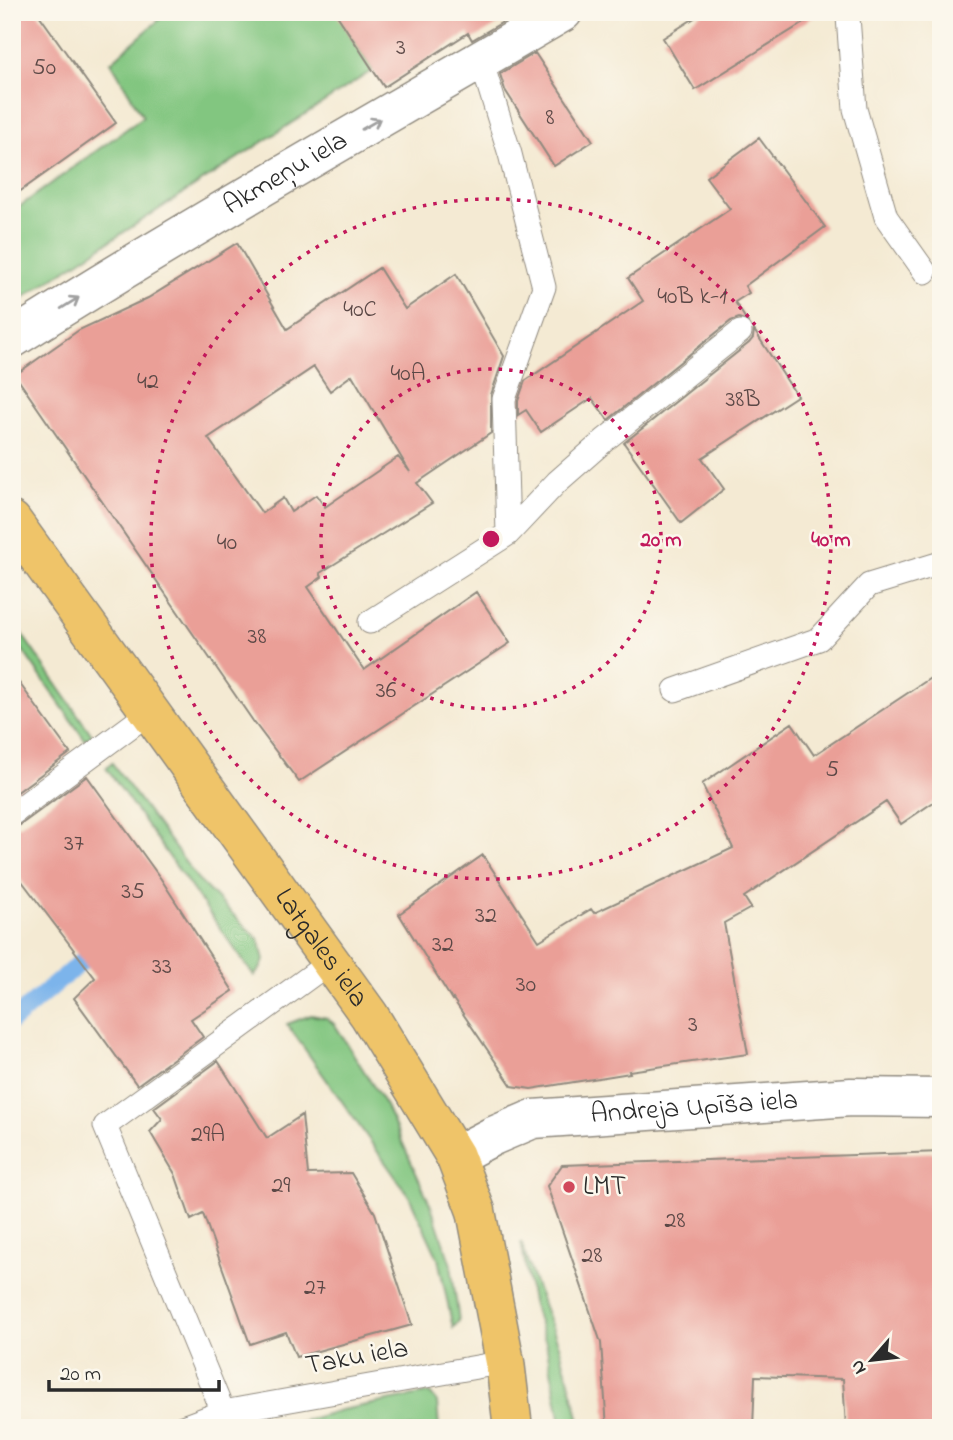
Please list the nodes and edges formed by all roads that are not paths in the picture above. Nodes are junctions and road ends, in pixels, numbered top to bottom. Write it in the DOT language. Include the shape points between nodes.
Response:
graph roads {
  1 [pos="563,12"];
  2 [pos="847,12"];
  3 [pos="481,60"];
  4 [pos="925,272"];
  5 [pos="740,332"];
  6 [pos="12,339"];
  7 [pos="12,521"];
  8 [pos="508,534"];
  9 [pos="941,563"];
  10 [pos="370,622"];
  11 [pos="674,690"];
  12 [pos="150,712"];
  13 [pos="12,814"];
  14 [pos="330,962"];
  15 [pos="941,1098"];
  16 [pos="455,1156"];
  17 [pos="505,1362"];
  18 [pos="223,1412"];
  19 [pos="180,1428"];
  20 [pos="513,1428"];
  1 -- 3 [label="street, Akmeņu iela"];
  2 -- 4 [label="lane" via="855,109 886,217"];
  6 -- 3 [label="street, Akmeņu iela, one-way"];
  3 -- 8 [label="lane" via="544,287 504,399"];
  5 -- 8 [label="lane" via="606,439"];
  7 -- 12 [label="main road, Latgales iela"];
  8 -- 10 [label="lane"];
  9 -- 11 [label="lane" via="869,585 819,639"];
  12 -- 13 [label="lane"];
  12 -- 14 [label="main road, Latgales iela"];
  14 -- 16 [label="main road, Latgales iela" via="369,1015"];
  14 -- 18 [label="lane" via="105,1126"];
  15 -- 16 [label="street, Andreja Upīša iela" via="851,1097 533,1119"];
  16 -- 17 [label="main road, Latgales iela" via="476,1211"];
  17 -- 18 [label="lane, Taku iela"];
  17 -- 20 [label="main road, Latgales iela"];
  18 -- 19 [label="lane, Taku iela"];
}
